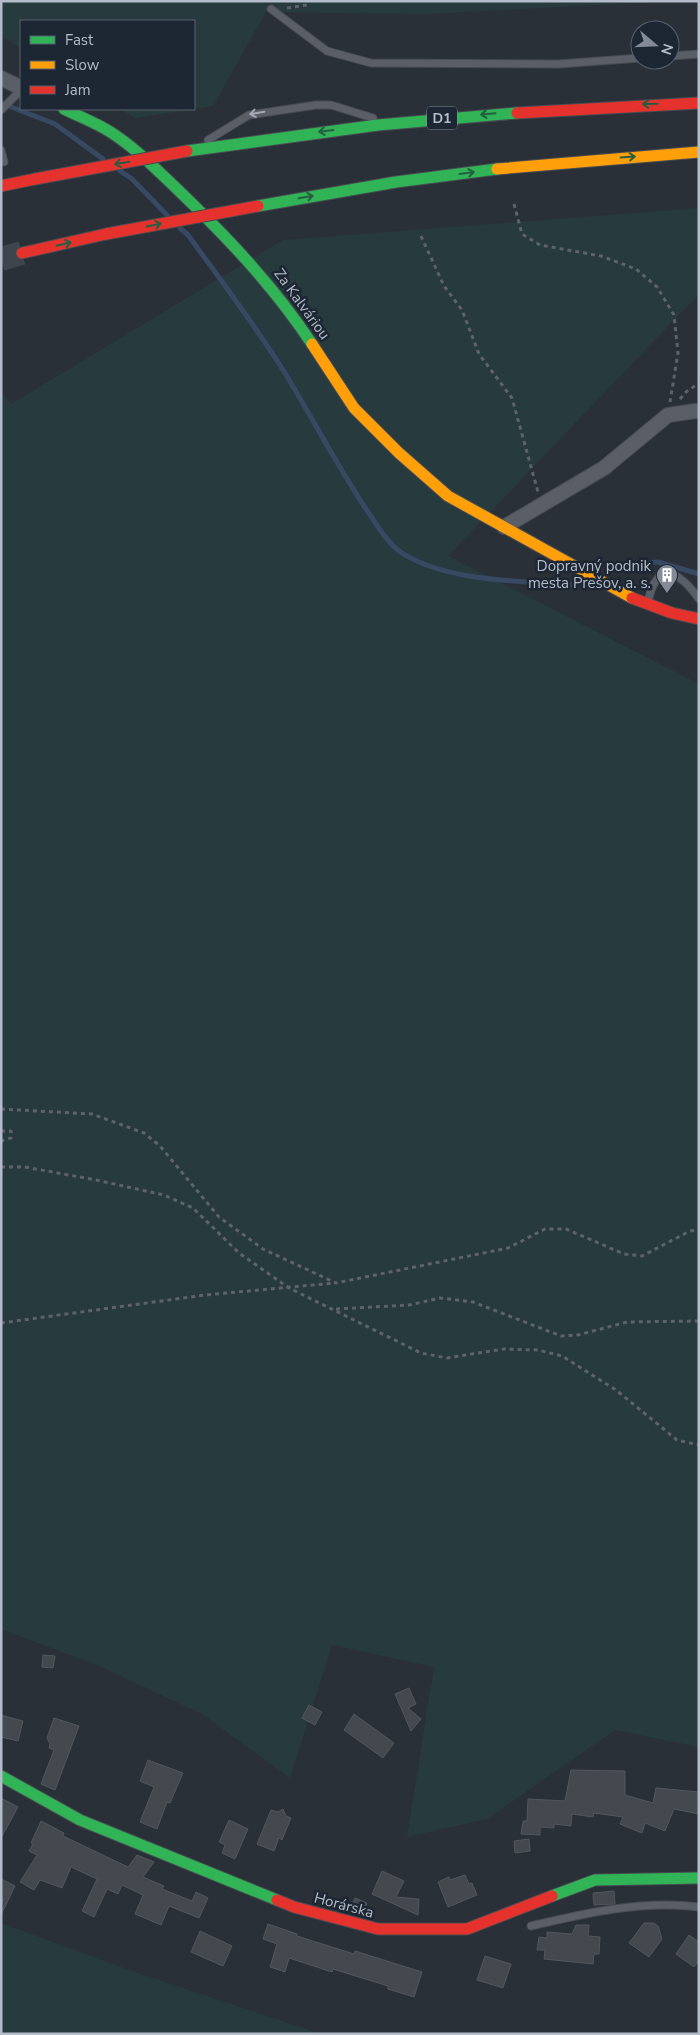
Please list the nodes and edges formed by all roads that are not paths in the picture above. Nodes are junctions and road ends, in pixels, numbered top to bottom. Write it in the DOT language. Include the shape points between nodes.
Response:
graph roads {
  1 [pos="271,9"];
  2 [pos="699,54"];
  3 [pos="680,55"];
  4 [pos="630,59"];
  5 [pos="1,78"];
  6 [pos="19,91"];
  7 [pos="699,103"];
  8 [pos="1,110"];
  9 [pos="66,110"];
  10 [pos="390,123"];
  11 [pos="1,150"];
  12 [pos="189,151"];
  13 [pos="699,152"];
  14 [pos="4,162"];
  15 [pos="1,186"];
  16 [pos="22,253"];
  17 [pos="696,412"];
  18 [pos="504,527"];
  19 [pos="699,599"];
  20 [pos="648,605"];
  21 [pos="699,619"];
  22 [pos="1,1776"];
  23 [pos="699,1878"];
  24 [pos="699,1907"];
  25 [pos="531,1926"];
  1 -- 4 [label="lane" via="327,50 372,63 558,64"];
  2 -- 3 [label="lane"];
  5 -- 6 [label="street"];
  6 -- 8 [label="lane"];
  7 -- 10 [label="main road, D1, one-way" via="559,109"];
  9 -- 18 [label="main road, Za Kalváriou" via="111,132 138,152 201,212 289,309 354,408 448,496"];
  10 -- 12 [label="main road, D1, one-way"];
  10 -- 12 [label="lane, one-way" via="324,105 254,113"];
  11 -- 14 [label="lane"];
  12 -- 15 [label="main road, D1, one-way, bridge"];
  16 -- 13 [label="main road, one-way, bridge" via="106,234 366,186 605,158"];
  17 -- 18 [label="street" via="668,415 604,468"];
  18 -- 20 [label="main road, Za Kalváriou"];
  19 -- 20 [label="lane" via="688,583 673,574 665,574 657,577 652,586"];
  20 -- 21 [label="main road, Za Kalváriou"];
  22 -- 23 [label="main road, Horárska" via="98,1828 294,1907 378,1929 467,1929 595,1880"];
  24 -- 25 [label="lane" via="647,1905 586,1913"];
}
